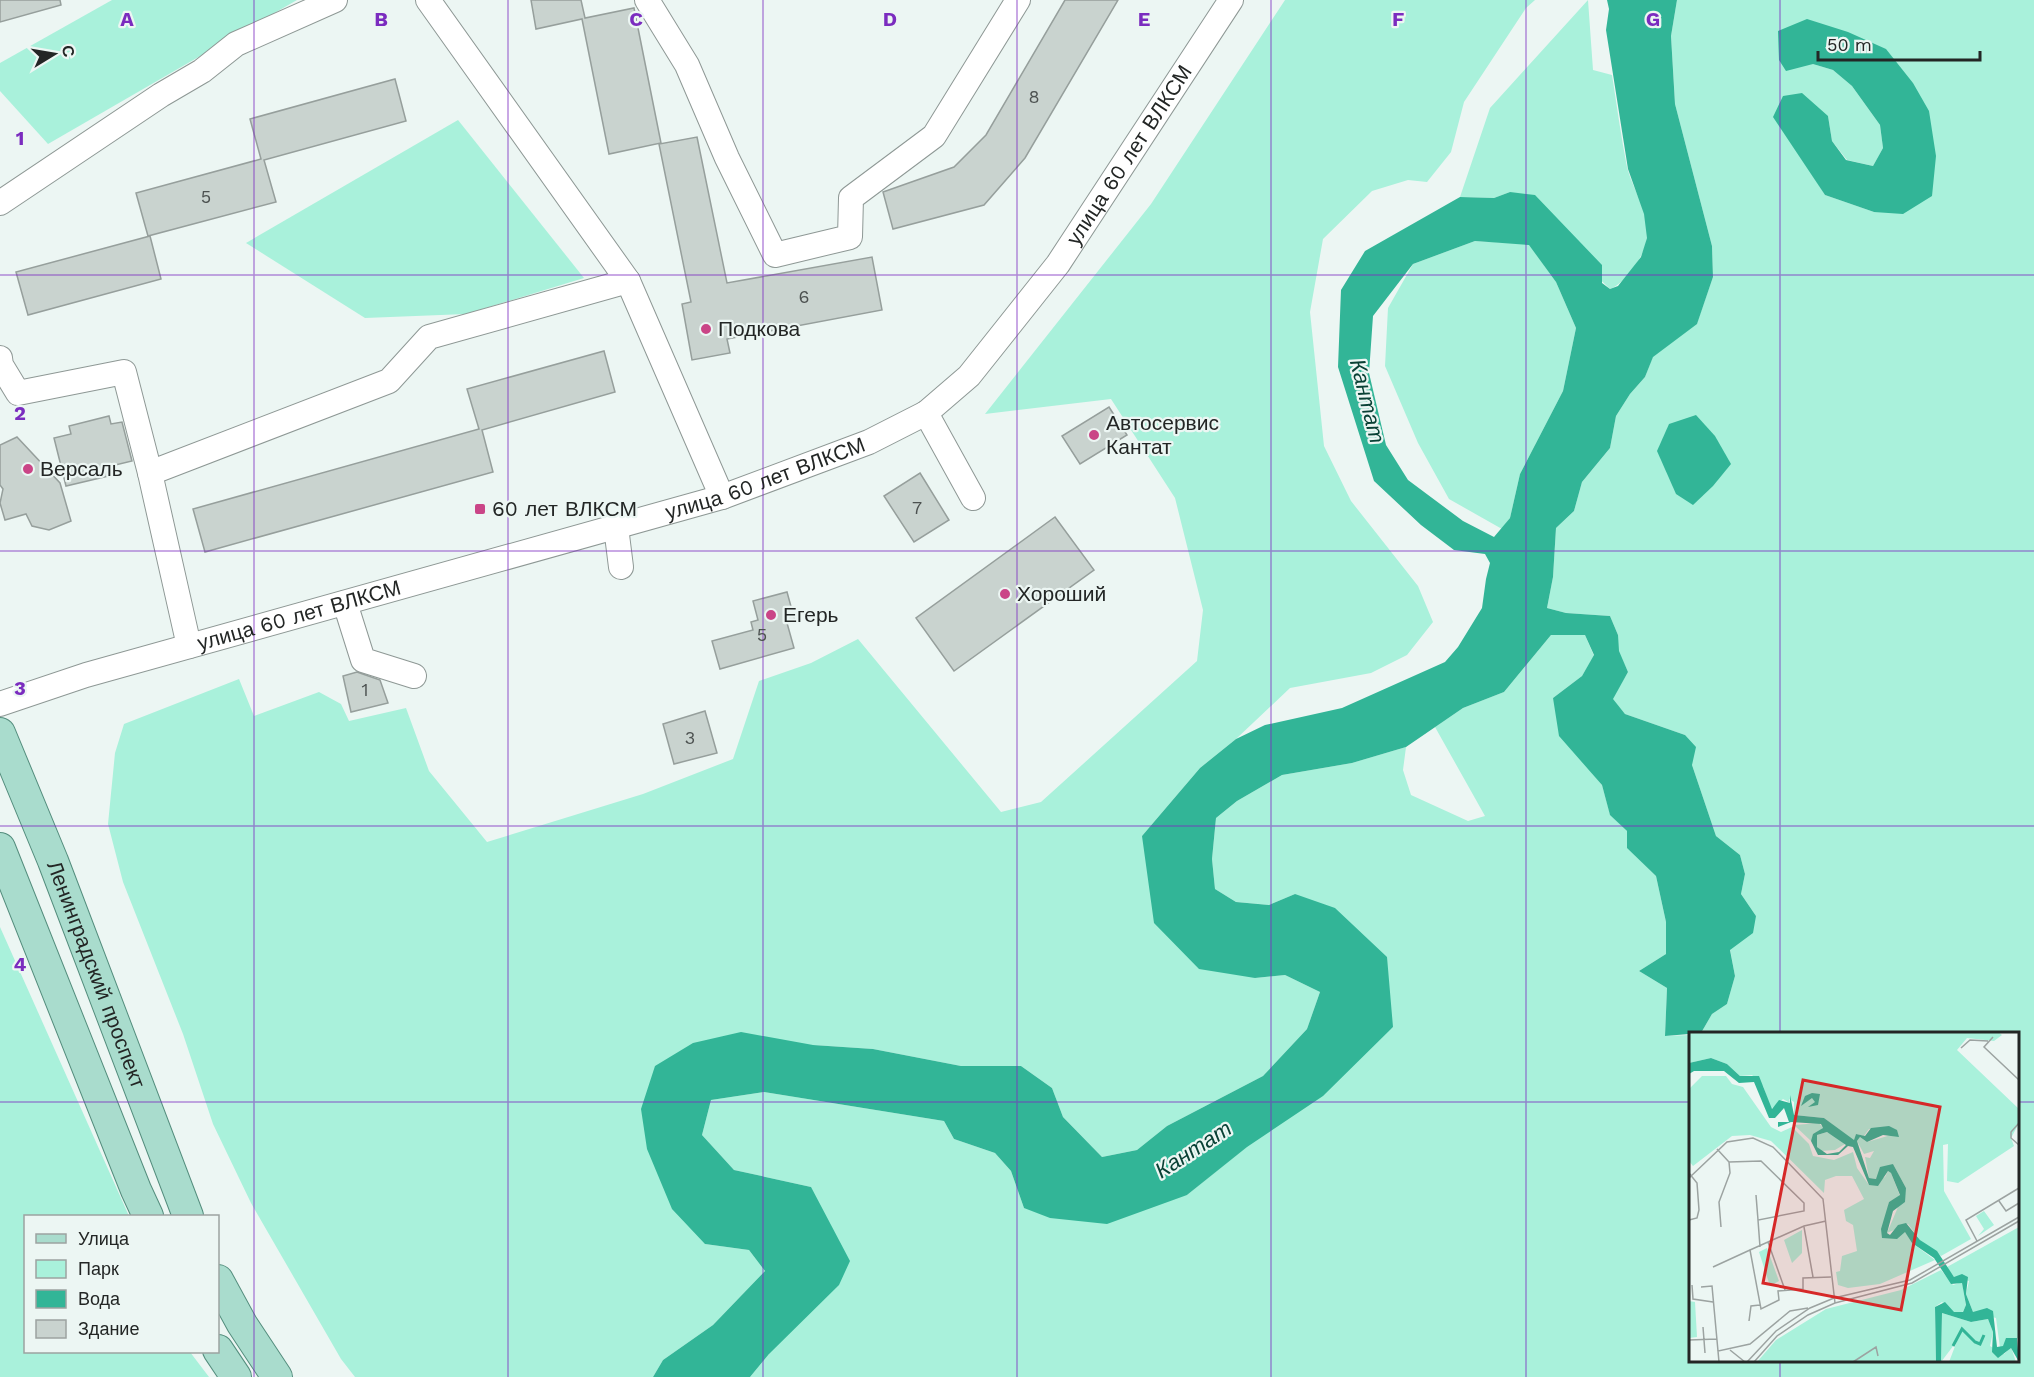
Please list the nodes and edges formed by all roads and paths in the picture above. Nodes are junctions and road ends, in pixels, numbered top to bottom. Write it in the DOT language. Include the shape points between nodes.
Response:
graph roads {
  1 [pos="335,0"];
  2 [pos="428,0"];
  3 [pos="647,0"];
  4 [pos="1018,0"];
  5 [pos="1232,0"];
  6 [pos="0,204"];
  7 [pos="628,281"];
  8 [pos="0,358"];
  9 [pos="926,413"];
  10 [pos="150,472"];
  11 [pos="722,497"];
  12 [pos="974,498"];
  13 [pos="616,527"];
  14 [pos="621,567"];
  15 [pos="345,603"];
  16 [pos="189,646"];
  17 [pos="414,676"];
  18 [pos="0,704"];
  19 [pos="0,733"];
  20 [pos="0,848"];
  21 [pos="148,1215"];
  22 [pos="188,1215"];
  23 [pos="219,1282"];
  24 [pos="219,1352"];
  25 [pos="236,1377"];
  26 [pos="277,1377"];
  1 -- 6 [label="street" via="236,44"];
  2 -- 7 [label="street"];
  3 -- 4 [label="street" via="687,65 775,255 849,237 851,198 934,136"];
  5 -- 9 [label="street, улица 60 лет ВЛКСМ" via="1058,264 969,376"];
  7 -- 10 [label="street" via="429,337 388,381"];
  7 -- 11 [label="street"];
  8 -- 10 [label="street" via="18,393 124,372"];
  9 -- 11 [label="street, улица 60 лет ВЛКСМ" via="869,442"];
  9 -- 12 [label="street"];
  10 -- 16 [label="street"];
  11 -- 13 [label="street, улица 60 лет ВЛКСМ"];
  13 -- 14 [label="street"];
  13 -- 15 [label="street, улица 60 лет ВЛКСМ"];
  15 -- 16 [label="street, улица 60 лет ВЛКСМ"];
  15 -- 17 [label="street" via="363,660"];
  16 -- 18 [label="street, улица 60 лет ВЛКСМ"];
  19 -- 22 [label="main road, Ленинградский проспект"];
  20 -- 21 [label="main road, Ленинградский проспект"];
  23 -- 26 [label="main road"];
  24 -- 25 [label="main road"];
}
